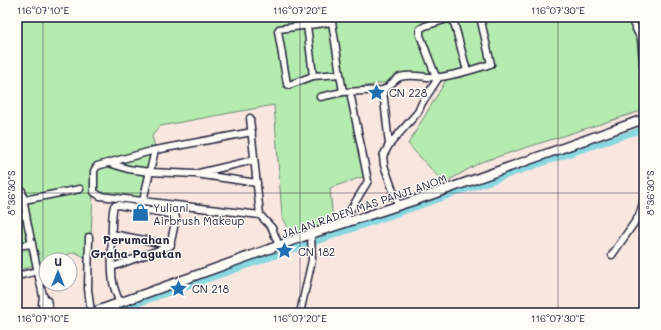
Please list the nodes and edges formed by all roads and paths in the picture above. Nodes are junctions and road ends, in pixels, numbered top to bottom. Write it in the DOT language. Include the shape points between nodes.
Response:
graph roads {
  1 [pos="480,17"];
  2 [pos="630,17"];
  3 [pos="453,18"];
  4 [pos="307,25"];
  5 [pos="467,71"];
  6 [pos="644,72"];
  7 [pos="340,74"];
  8 [pos="313,76"];
  9 [pos="437,77"];
  10 [pos="383,90"];
  11 [pos="343,92"];
  12 [pos="320,97"];
  13 [pos="351,97"];
  14 [pos="250,118"];
  15 [pos="644,119"];
  16 [pos="252,132"];
  17 [pos="389,145"];
  18 [pos="155,150"];
  19 [pos="254,160"];
  20 [pos="109,163"];
  21 [pos="150,172"];
  22 [pos="196,174"];
  23 [pos="257,183"];
  24 [pos="17,189"];
  25 [pos="80,189"];
  26 [pos="24,200"];
  27 [pos="644,200"];
  28 [pos="143,201"];
  29 [pos="398,205"];
  30 [pos="26,215"];
  31 [pos="260,215"];
  32 [pos="17,217"];
  33 [pos="638,218"];
  34 [pos="342,224"];
  35 [pos="644,224"];
  36 [pos="112,234"];
  37 [pos="89,237"];
  38 [pos="312,237"];
  39 [pos="32,244"];
  40 [pos="171,245"];
  41 [pos="17,246"];
  42 [pos="279,246"];
  43 [pos="612,255"];
  44 [pos="112,267"];
  45 [pos="38,271"];
  46 [pos="17,276"];
  47 [pos="43,292"];
  48 [pos="44,296"];
  49 [pos="117,307"];
  50 [pos="44,313"];
  51 [pos="50,313"];
  52 [pos="91,313"];
  53 [pos="300,313"];
  1 -- 5 [label="street" via="491,64"];
  2 -- 6 [label="street" via="641,39"];
  3 -- 5 [label="street"];
  3 -- 9 [label="street" via="421,28 419,31"];
  4 -- 7 [label="street" via="332,22"];
  4 -- 8 [label="street"];
  4 -- 8 [label="street" via="280,28 278,31 287,84"];
  5 -- 9 [label="street"];
  7 -- 8 [label="street"];
  7 -- 11 [label="street"];
  9 -- 10 [label="street" via="401,77"];
  9 -- 17 [label="street" via="418,112"];
  10 -- 11 [label="street"];
  10 -- 17 [label="street"];
  11 -- 12 [label="street"];
  13 -- 34 [label="street" via="368,181"];
  14 -- 16 [label="street"];
  15 -- 29 [label="street, JALAN RADEN MAS PANJI ANOM"];
  16 -- 18 [label="street"];
  16 -- 19 [label="street"];
  17 -- 29 [label="street" via="383,160"];
  18 -- 20 [label="street"];
  18 -- 21 [label="street"];
  19 -- 22 [label="street"];
  19 -- 23 [label="street"];
  20 -- 21 [label="street"];
  20 -- 28 [label="street" via="95,168 96,194"];
  21 -- 22 [label="street"];
  21 -- 28 [label="street"];
  22 -- 23 [label="street"];
  23 -- 31 [label="street"];
  24 -- 26 [label="street" via="21,190"];
  25 -- 26 [label="street"];
  26 -- 30 [label="street"];
  27 -- 33 [label="street"];
  28 -- 31 [label="street"];
  29 -- 34 [label="street, JALAN RADEN MAS PANJI ANOM"];
  30 -- 32 [label="street"];
  30 -- 39 [label="street"];
  31 -- 42 [label="street" via="272,228"];
  33 -- 35 [label="street"];
  33 -- 43 [label="street"];
  34 -- 38 [label="street, JALAN RADEN MAS PANJI ANOM"];
  36 -- 40 [label="street"];
  36 -- 40 [label="street" via="113,209 116,205 172,214 176,218"];
  36 -- 44 [label="street"];
  37 -- 52 [label="street" via="88,289"];
  38 -- 42 [label="street, JALAN RADEN MAS PANJI ANOM"];
  38 -- 53 [label="street" via="310,268"];
  39 -- 41 [label="street"];
  39 -- 45 [label="street"];
  40 -- 44 [label="street"];
  42 -- 49 [label="street, JALAN RADEN MAS PANJI ANOM"];
  44 -- 49 [label="street"];
  45 -- 46 [label="street"];
  47 -- 48 [label="street"];
  48 -- 50 [label="street"];
  48 -- 51 [label="street"];
  49 -- 52 [label="street, JALAN RADEN MAS PANJI ANOM"];
}
